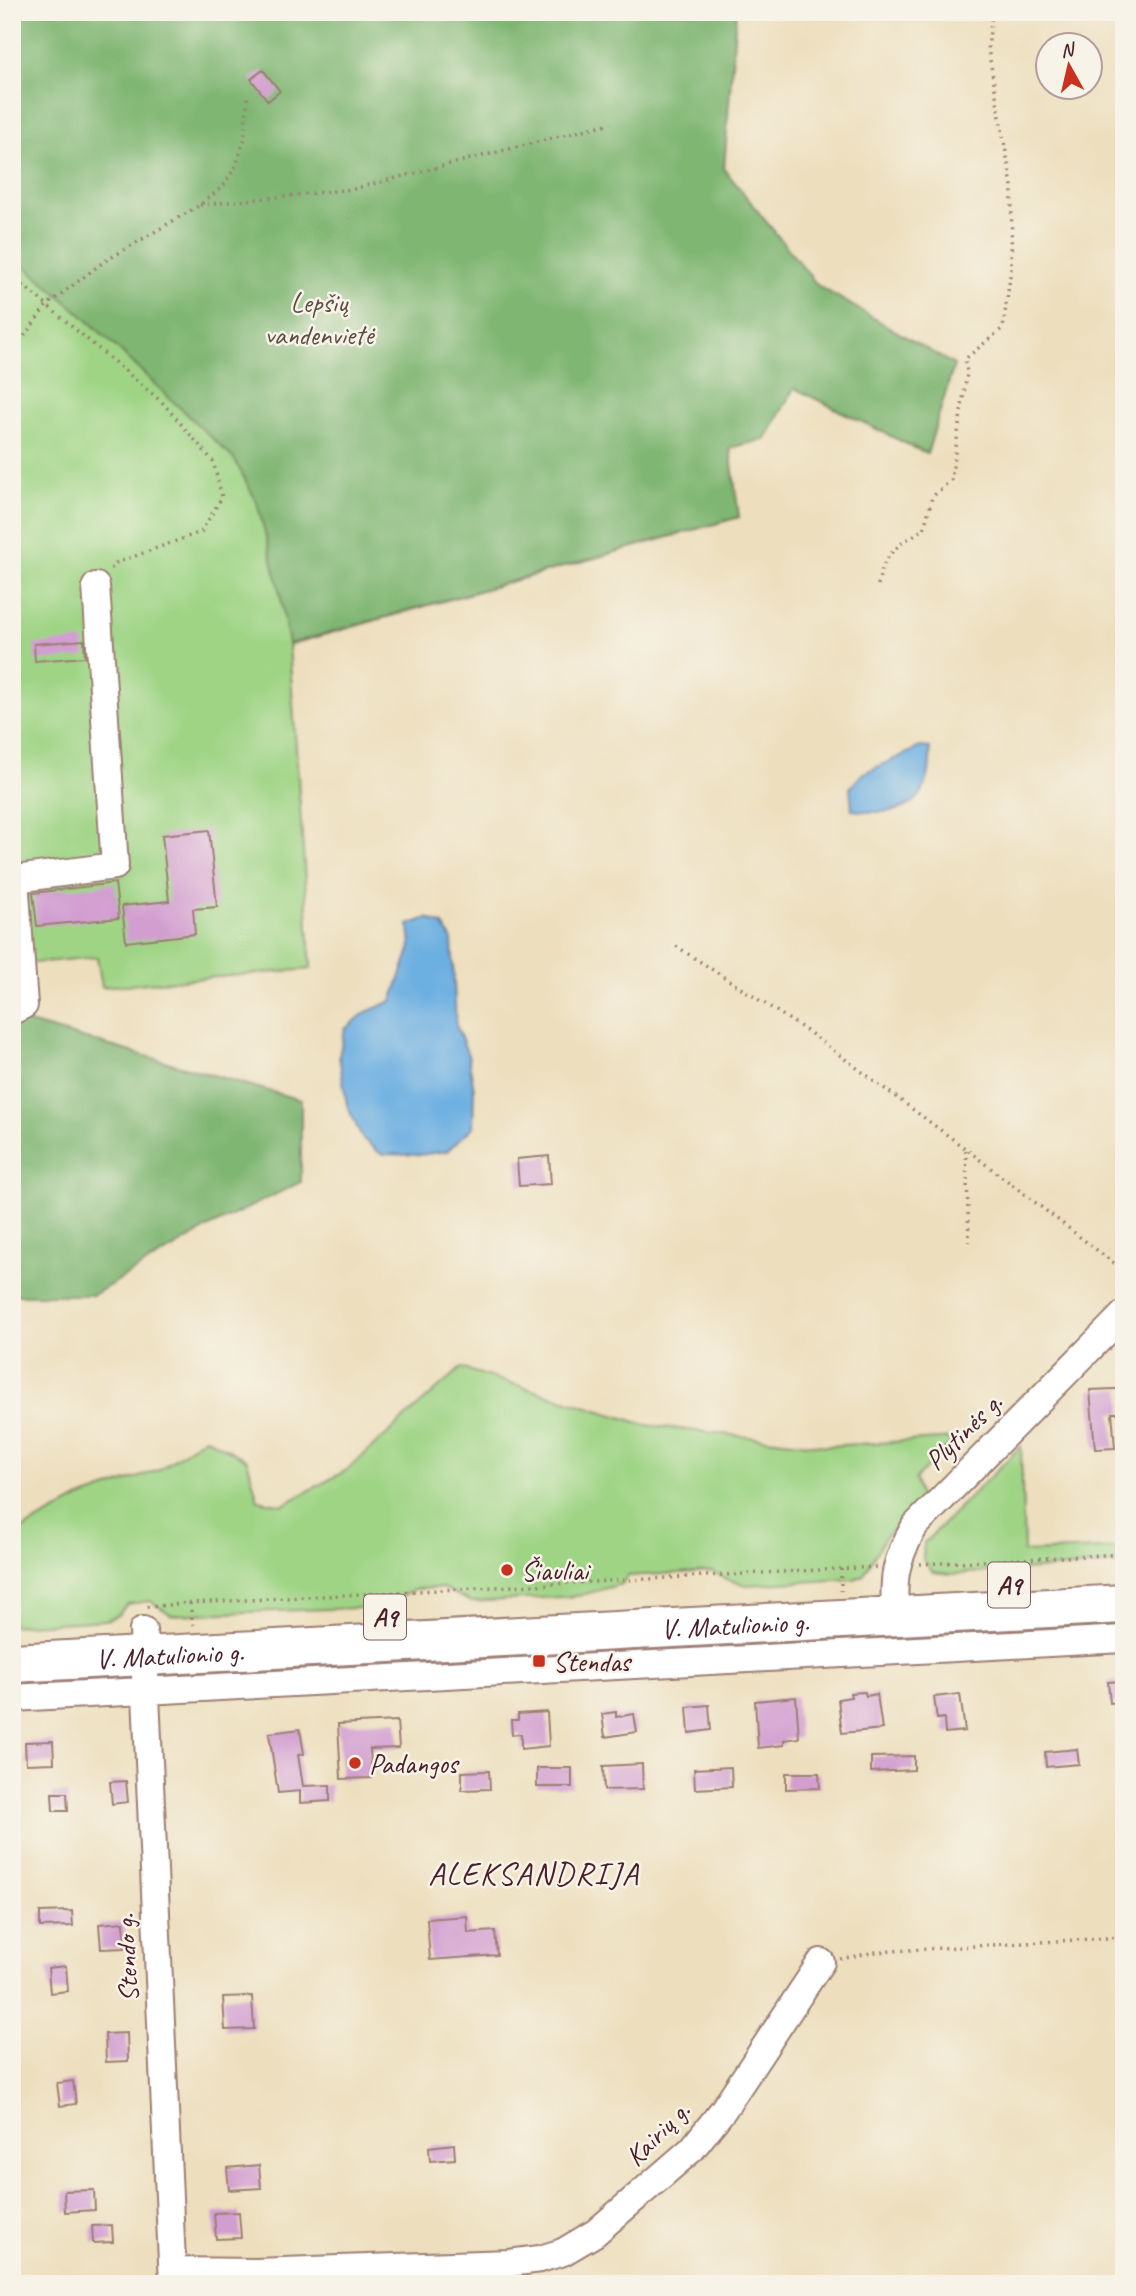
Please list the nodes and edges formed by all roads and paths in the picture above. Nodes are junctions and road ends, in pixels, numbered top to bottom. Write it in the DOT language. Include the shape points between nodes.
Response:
graph roads {
  1 [pos="992,12"];
  2 [pos="248,94"];
  3 [pos="611,123"];
  4 [pos="200,205"];
  5 [pos="12,276"];
  6 [pos="47,305"];
  7 [pos="12,354"];
  8 [pos="878,585"];
  9 [pos="96,586"];
  10 [pos="676,946"];
  11 [pos="12,1011"];
  12 [pos="966,1149"];
  13 [pos="969,1242"];
  14 [pos="1124,1271"];
  15 [pos="1124,1314"];
  16 [pos="1124,1555"];
  17 [pos="1124,1578"];
  18 [pos="895,1592"];
  19 [pos="1124,1604"];
  20 [pos="12,1637"];
  21 [pos="1124,1639"];
  22 [pos="144,1659"];
  23 [pos="12,1663"];
  24 [pos="12,1698"];
  25 [pos="1124,1937"];
  26 [pos="821,1962"];
  27 [pos="173,2277"];
  1 -- 8 [label="path" via="988,49 1012,186 1011,270 1003,328 965,359 967,373 951,480 932,497 923,529 881,564"];
  2 -- 4 [label="path" via="244,141 236,166 223,186"];
  3 -- 4 [label="path" via="353,189"];
  4 -- 6 [label="path" via="102,263"];
  5 -- 6 [label="path"];
  6 -- 7 [label="path"];
  6 -- 9 [label="path" via="162,402 213,461 222,497 201,532 116,563"];
  9 -- 11 [label="street" via="115,866 15,879 24,1005"];
  10 -- 12 [label="path" via="810,1033"];
  12 -- 13 [label="path"];
  12 -- 14 [label="path"];
  15 -- 18 [label="street, Plytinės g." via="915,1525 903,1546"];
  16 -- 18 [label="path"];
  17 -- 18 [label="highway, V. Matulionio g. / A9"];
  18 -- 19 [label="highway, V. Matulionio g. / A9"];
  18 -- 22 [label="highway, V. Matulionio g. / A9"];
  18 -- 22 [label="path" via="190,1603 142,1608"];
  20 -- 22 [label="highway, V. Matulionio g. / A9"];
  21 -- 22 [label="street"];
  22 -- 23 [label="highway, V. Matulionio g. / A9"];
  22 -- 24 [label="street"];
  22 -- 27 [label="street, Stendo g."];
  25 -- 26 [label="path" via="876,1952"];
  26 -- 27 [label="street, Kairių g." via="692,2149 595,2233 563,2252 509,2263"];
}
